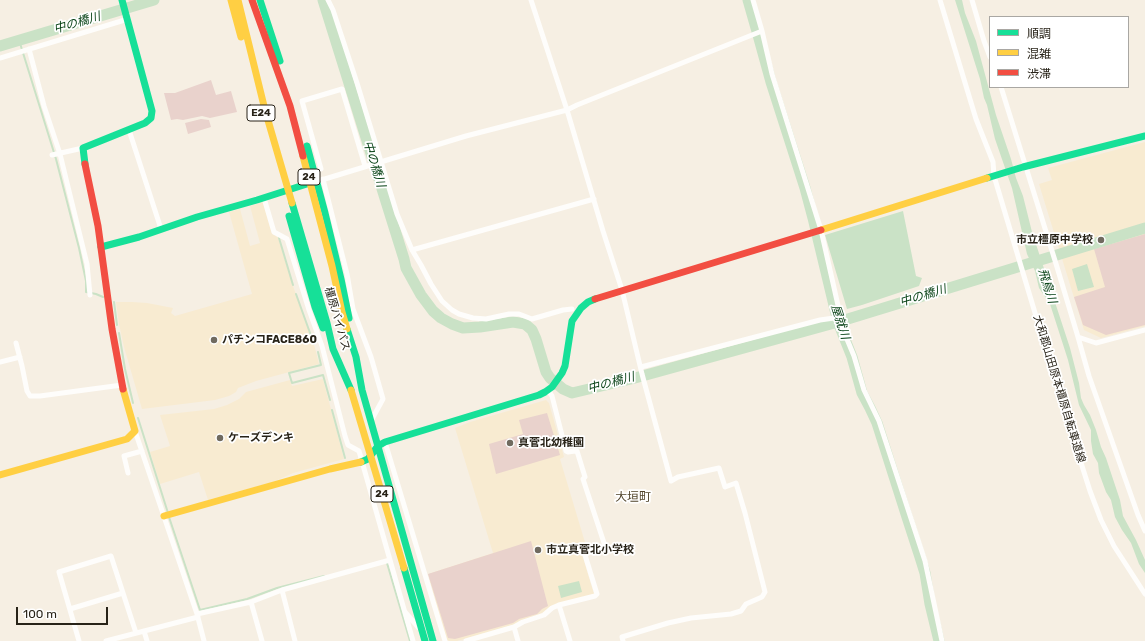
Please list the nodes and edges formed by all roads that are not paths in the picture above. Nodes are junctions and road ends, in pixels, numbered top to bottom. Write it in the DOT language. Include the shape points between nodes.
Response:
graph roads {
  1 [pos="122,0"];
  2 [pos="231,0"];
  3 [pos="238,0"];
  4 [pos="252,0"];
  5 [pos="260,0"];
  6 [pos="328,0"];
  7 [pos="531,0"];
  8 [pos="753,0"];
  9 [pos="940,0"];
  10 [pos="972,0"];
  11 [pos="127,16"];
  12 [pos="760,32"];
  13 [pos="28,50"];
  14 [pos="989,54"];
  15 [pos="0,58"];
  16 [pos="1001,88"];
  17 [pos="567,110"];
  18 [pos="130,130"];
  19 [pos="1145,136"];
  20 [pos="83,148"];
  21 [pos="56,154"];
  22 [pos="380,162"];
  23 [pos="366,166"];
  24 [pos="1025,166"];
  25 [pos="321,169"];
  26 [pos="996,175"];
  27 [pos="323,179"];
  28 [pos="310,184"];
  29 [pos="288,191"];
  30 [pos="264,198"];
  31 [pos="594,199"];
  32 [pos="292,227"];
  33 [pos="161,229"];
  34 [pos="820,230"];
  35 [pos="101,247"];
  36 [pos="412,250"];
  37 [pos="622,290"];
  38 [pos="90,295"];
  39 [pos="572,309"];
  40 [pos="837,317"];
  41 [pos="1145,330"];
  42 [pos="1078,337"];
  43 [pos="16,342"];
  44 [pos="333,349"];
  45 [pos="356,356"];
  46 [pos="20,357"];
  47 [pos="0,362"];
  48 [pos="641,367"];
  49 [pos="122,385"];
  50 [pos="550,388"];
  51 [pos="371,421"];
  52 [pos="135,430"];
  53 [pos="385,442"];
  54 [pos="378,446"];
  55 [pos="142,451"];
  56 [pos="370,455"];
  57 [pos="361,462"];
  58 [pos="128,473"];
  59 [pos="0,475"];
  60 [pos="164,516"];
  61 [pos="1145,531"];
  62 [pos="390,560"];
  63 [pos="282,590"];
  64 [pos="123,593"];
  65 [pos="1145,594"];
  66 [pos="251,602"];
  67 [pos="559,605"];
  68 [pos="70,609"];
  69 [pos="404,610"];
  70 [pos="197,615"];
  71 [pos="514,627"];
  72 [pos="144,631"];
  73 [pos="423,632"];
  74 [pos="136,633"];
  75 [pos="113,640"];
  76 [pos="79,641"];
  77 [pos="106,641"];
  78 [pos="147,641"];
  79 [pos="204,641"];
  80 [pos="262,641"];
  81 [pos="295,641"];
  82 [pos="413,641"];
  83 [pos="425,641"];
  84 [pos="433,641"];
  85 [pos="445,641"];
  86 [pos="466,641"];
  87 [pos="518,641"];
  88 [pos="570,641"];
  89 [pos="623,641"];
  90 [pos="942,641"];
  1 -- 11 [label="main road"];
  2 -- 32 [label="main road, E24"];
  3 -- 29 [label="main road, 橿原バイパス / 24"];
  4 -- 28 [label="main road, 橿原バイパス / 24" via="284,87"];
  5 -- 45 [label="main road, 24" via="290,88 325,213"];
  6 -- 22 [label="street" via="357,83"];
  7 -- 17 [label="street"];
  8 -- 12 [label="street"];
  9 -- 26 [label="street, 大和郡山田原本橿原自転車道線" via="976,120"];
  10 -- 14 [label="street"];
  11 -- 13 [label="street"];
  11 -- 18 [label="main road" via="152,111 151,118"];
  12 -- 17 [label="street"];
  12 -- 34 [label="street"];
  13 -- 15 [label="street"];
  13 -- 21 [label="street"];
  16 -- 24 [label="street"];
  17 -- 22 [label="street" via="466,136"];
  17 -- 31 [label="street"];
  18 -- 20 [label="main road"];
  18 -- 33 [label="street"];
  19 -- 24 [label="main road"];
  20 -- 21 [label="street"];
  20 -- 35 [label="main road"];
  21 -- 38 [label="street" via="87,264"];
  22 -- 23 [label="street"];
  22 -- 36 [label="street"];
  23 -- 25 [label="street" via="342,89 302,101"];
  23 -- 27 [label="street"];
  24 -- 26 [label="main road"];
  24 -- 42 [label="street"];
  26 -- 34 [label="main road"];
  26 -- 65 [label="street, 大和郡山田原本橿原自転車道線" via="1062,404 1101,520 1114,546"];
  27 -- 28 [label="street"];
  27 -- 51 [label="street" via="354,313 371,357 383,399"];
  28 -- 29 [label="main road"];
  28 -- 45 [label="main road, 橿原バイパス / 24" via="342,312"];
  29 -- 30 [label="main road"];
  29 -- 44 [label="main road, 橿原バイパス / 24"];
  30 -- 33 [label="main road"];
  30 -- 57 [label="street" via="274,232 287,239 322,346 345,436 348,445 359,451"];
  31 -- 36 [label="street"];
  31 -- 37 [label="street"];
  32 -- 44 [label="main road, 24" via="315,307"];
  33 -- 35 [label="main road"];
  34 -- 37 [label="main road"];
  34 -- 40 [label="street"];
  35 -- 49 [label="main road"];
  36 -- 39 [label="street" via="442,301 459,314 486,319 519,314 532,319"];
  37 -- 48 [label="street"];
  37 -- 50 [label="main road" via="588,302 581,308 572,321 565,366"];
  40 -- 48 [label="street"];
  40 -- 90 [label="street" via="854,356 864,390 879,420 925,561"];
  41 -- 42 [label="street" via="1096,343"];
  42 -- 61 [label="street" via="1089,376"];
  43 -- 46 [label="street"];
  44 -- 56 [label="main road, 橿原バイパス / 24" via="351,389"];
  45 -- 51 [label="main road, 橿原バイパス / 24"];
  46 -- 47 [label="street"];
  46 -- 49 [label="street" via="30,396"];
  48 -- 89 [label="street" via="671,481 719,468 725,487 736,483 765,592 762,597 746,604 741,611 668,623 622,637"];
  49 -- 52 [label="main road"];
  50 -- 53 [label="main road" via="539,395"];
  50 -- 67 [label="street" via="566,451 577,452 605,546 585,555 597,594"];
  51 -- 54 [label="main road, 橿原バイパス / 24"];
  52 -- 55 [label="street"];
  52 -- 59 [label="main road" via="127,439"];
  53 -- 54 [label="main road"];
  53 -- 85 [label="street"];
  54 -- 56 [label="main road"];
  54 -- 84 [label="main road, 橿原バイパス / 24"];
  55 -- 58 [label="street" via="124,456"];
  55 -- 60 [label="street"];
  56 -- 57 [label="main road"];
  56 -- 73 [label="main road, 橿原バイパス / 24"];
  57 -- 60 [label="main road"];
  57 -- 62 [label="street"];
  60 -- 70 [label="street"];
  62 -- 63 [label="street"];
  62 -- 69 [label="street"];
  63 -- 66 [label="street"];
  63 -- 81 [label="street"];
  64 -- 68 [label="street"];
  64 -- 68 [label="street" via="111,556 59,572"];
  64 -- 74 [label="street"];
  66 -- 70 [label="street"];
  66 -- 80 [label="street"];
  67 -- 71 [label="street" via="544,615"];
  67 -- 88 [label="street"];
  68 -- 76 [label="street"];
  69 -- 73 [label="street"];
  69 -- 82 [label="street"];
  70 -- 72 [label="street"];
  70 -- 79 [label="street"];
  71 -- 86 [label="street"];
  71 -- 87 [label="street"];
  72 -- 74 [label="street"];
  72 -- 78 [label="street"];
  73 -- 83 [label="main road, 橿原バイパス / 24"];
  74 -- 75 [label="street"];
  75 -- 77 [label="street"];
}
